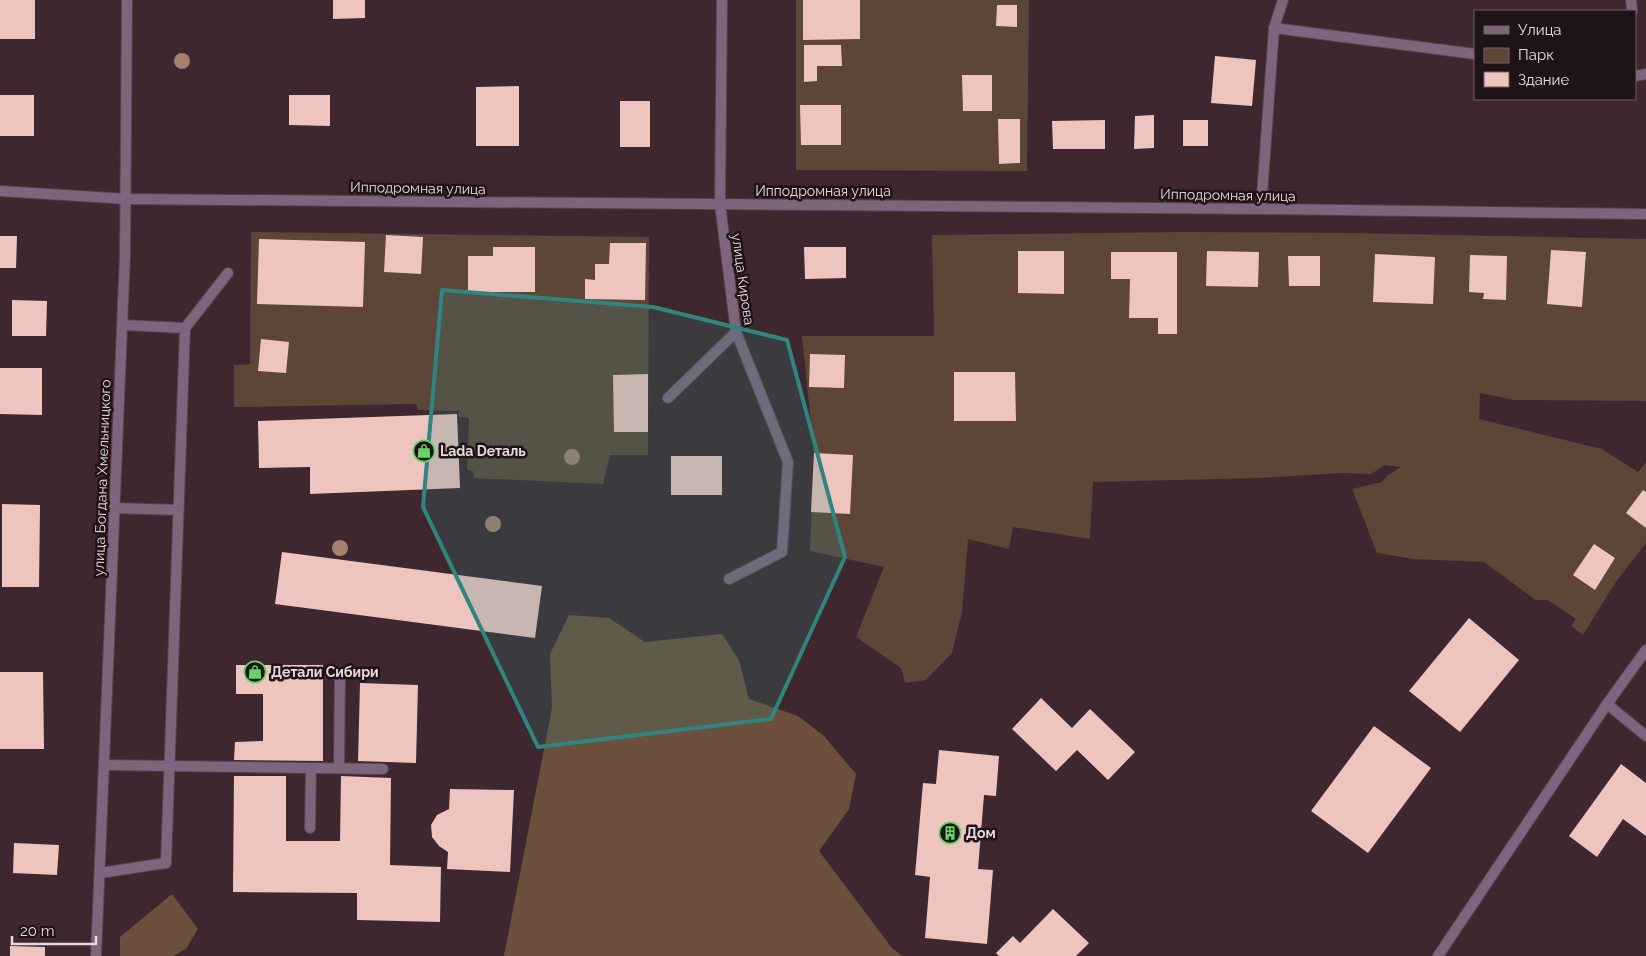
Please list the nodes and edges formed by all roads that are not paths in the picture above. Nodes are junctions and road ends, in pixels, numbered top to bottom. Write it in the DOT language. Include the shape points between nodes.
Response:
graph roads {
  1 [pos="127,0"];
  2 [pos="722,0"];
  3 [pos="1283,0"];
  4 [pos="1274,28"];
  5 [pos="1474,54"];
  6 [pos="0,191"];
  7 [pos="126,199"];
  8 [pos="720,204"];
  9 [pos="1261,209"];
  10 [pos="1646,214"];
  11 [pos="228,273"];
  12 [pos="122,325"];
  13 [pos="185,328"];
  14 [pos="736,332"];
  15 [pos="668,398"];
  16 [pos="114,508"];
  17 [pos="179,510"];
  18 [pos="730,580"];
  19 [pos="1646,650"];
  20 [pos="340,675"];
  21 [pos="1607,704"];
  22 [pos="1646,736"];
  23 [pos="104,765"];
  24 [pos="170,766"];
  25 [pos="311,768"];
  26 [pos="340,768"];
  27 [pos="383,769"];
  28 [pos="310,828"];
  29 [pos="100,873"];
  30 [pos="96,956"];
  31 [pos="1438,956"];
  1 -- 7 [label="street, улица Богдана Хмельницкого"];
  2 -- 8 [label="street, улица Кирова"];
  3 -- 4 [label="street"];
  4 -- 5 [label="street"];
  4 -- 9 [label="street"];
  6 -- 7 [label="street, Ипподромная улица"];
  7 -- 8 [label="street, Ипподромная улица"];
  7 -- 12 [label="street, улица Богдана Хмельницкого"];
  8 -- 9 [label="street, Ипподромная улица"];
  8 -- 14 [label="street, улица Кирова"];
  9 -- 10 [label="street, Ипподромная улица"];
  11 -- 13 [label="street"];
  12 -- 13 [label="street"];
  12 -- 16 [label="street, улица Богдана Хмельницкого"];
  13 -- 17 [label="street"];
  14 -- 15 [label="street"];
  14 -- 18 [label="street, улица Кирова" via="788,462 782,552"];
  16 -- 17 [label="street"];
  16 -- 23 [label="street, улица Богдана Хмельницкого"];
  17 -- 24 [label="street"];
  19 -- 21 [label="street"];
  20 -- 26 [label="street"];
  21 -- 22 [label="street"];
  21 -- 31 [label="street"];
  23 -- 24 [label="street"];
  23 -- 29 [label="street, улица Богдана Хмельницкого"];
  24 -- 25 [label="street"];
  24 -- 29 [label="street" via="166,864"];
  25 -- 26 [label="street"];
  25 -- 28 [label="street"];
  26 -- 27 [label="street"];
  29 -- 30 [label="street, улица Богдана Хмельницкого"];
}
